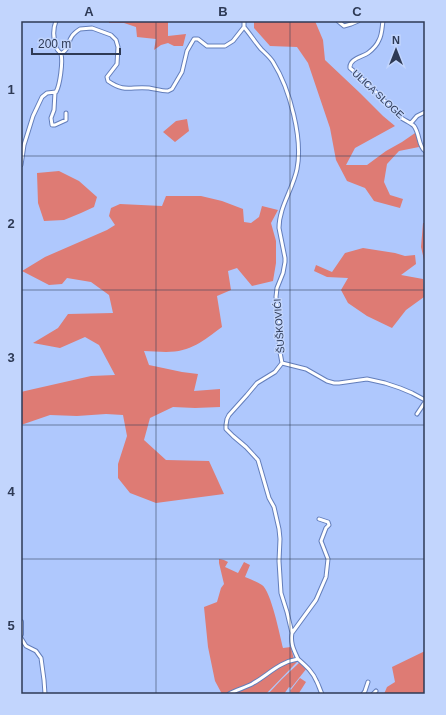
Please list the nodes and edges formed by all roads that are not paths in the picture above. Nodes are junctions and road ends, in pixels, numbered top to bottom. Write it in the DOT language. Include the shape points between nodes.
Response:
graph roads {
  1 [pos="56,21"];
  2 [pos="244,21"];
  3 [pos="338,21"];
  4 [pos="358,21"];
  5 [pos="383,21"];
  6 [pos="244,27"];
  7 [pos="61,54"];
  8 [pos="55,92"];
  9 [pos="425,112"];
  10 [pos="66,113"];
  11 [pos="410,123"];
  12 [pos="425,151"];
  13 [pos="21,165"];
  14 [pos="282,363"];
  15 [pos="425,401"];
  16 [pos="418,414"];
  17 [pos="319,519"];
  18 [pos="21,622"];
  19 [pos="292,633"];
  20 [pos="21,634"];
  21 [pos="21,638"];
  22 [pos="298,659"];
  23 [pos="368,682"];
  24 [pos="376,691"];
  25 [pos="44,694"];
  26 [pos="229,694"];
  27 [pos="322,694"];
  28 [pos="364,694"];
  29 [pos="373,694"];
  1 -- 7 [label="street" via="53,32"];
  2 -- 6 [label="street"];
  3 -- 4 [label="street" via="344,26"];
  5 -- 11 [label="street, ULICA SLOGE" via="378,41 367,54 352,61 349,66"];
  6 -- 7 [label="street" via="233,41 225,46 207,46 194,39 187,51 182,72 172,89 168,91 123,88 107,80 117,64 118,43 111,35 92,28 80,29 71,37 69,45"];
  6 -- 14 [label="street, ŠUŠKOVIĆI" via="278,71 292,106 297,133 297,167 279,223 285,262 276,297"];
  7 -- 8 [label="street" via="60,79 58,90"];
  8 -- 10 [label="street" via="52,125 66,120"];
  8 -- 13 [label="street" via="42,97 33,116"];
  9 -- 11 [label="street"];
  11 -- 12 [label="street, ULICA SLOGE" via="417,130 422,149"];
  14 -- 15 [label="street" via="306,369 334,383 367,379 400,388"];
  14 -- 19 [label="street, ŠUŠKOVIĆI" via="275,372 257,383 229,415 226,429 258,460 274,509 280,529 281,593"];
  15 -- 16 [label="street"];
  17 -- 19 [label="street" via="328,522 329,525 321,541 328,559 326,577 316,600"];
  18 -- 20 [label="street"];
  19 -- 22 [label="street, ŠUŠKOVIĆI" via="292,647"];
  21 -- 25 [label="street" via="26,646 41,658"];
  22 -- 26 [label="street" via="278,666"];
  22 -- 27 [label="street" via="312,672"];
  23 -- 28 [label="street"];
  24 -- 29 [label="street"];
}
